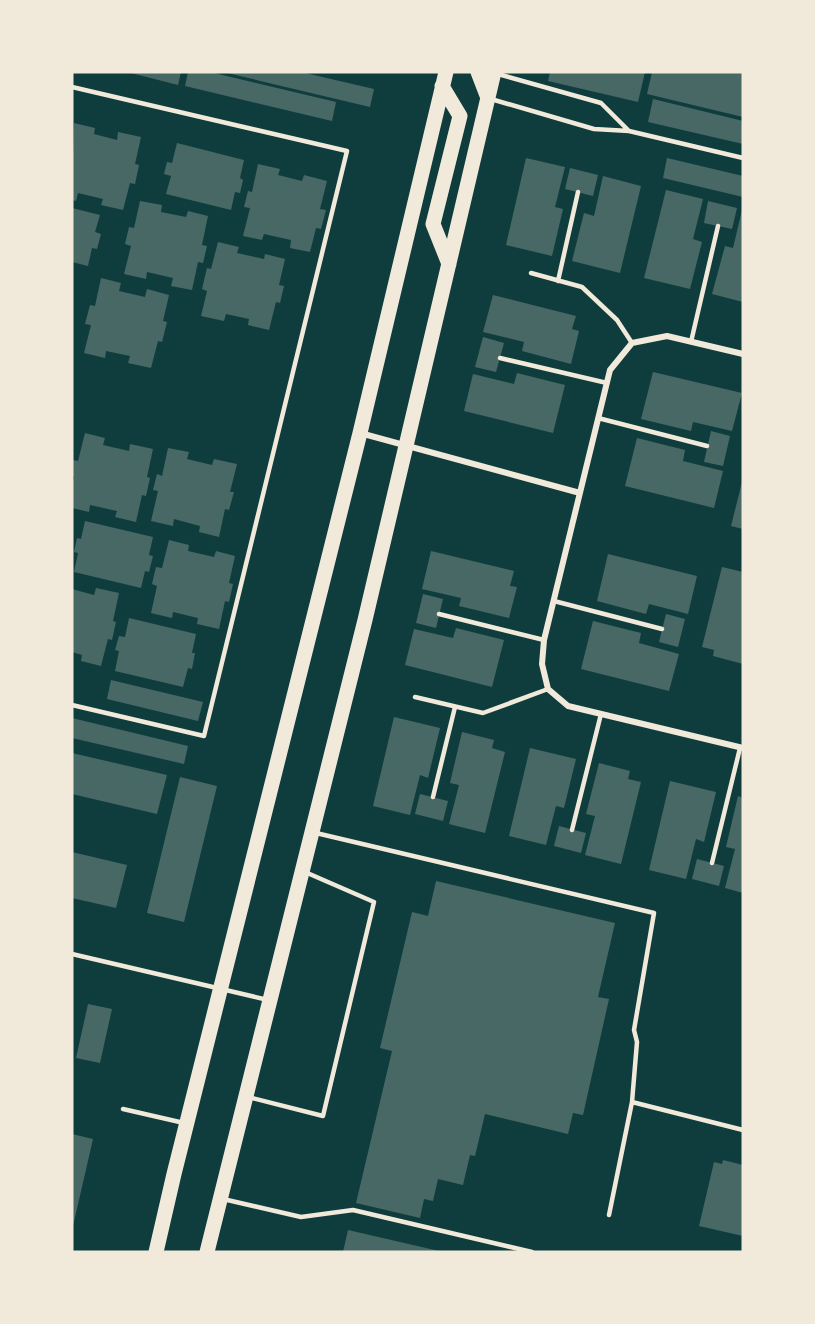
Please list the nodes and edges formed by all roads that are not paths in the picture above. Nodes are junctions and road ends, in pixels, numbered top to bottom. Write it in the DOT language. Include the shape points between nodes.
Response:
graph roads {
  1 [pos="478,72"];
  2 [pos="494,73"];
  3 [pos="444,79"];
  4 [pos="72,87"];
  5 [pos="488,98"];
  6 [pos="629,131"];
  7 [pos="743,158"];
  8 [pos="578,192"];
  9 [pos="718,226"];
  10 [pos="449,264"];
  11 [pos="531,273"];
  12 [pos="558,281"];
  13 [pos="691,342"];
  14 [pos="632,343"];
  15 [pos="743,354"];
  16 [pos="500,358"];
  17 [pos="606,383"];
  18 [pos="598,418"];
  19 [pos="360,433"];
  20 [pos="405,446"];
  21 [pos="707,446"];
  22 [pos="580,493"];
  23 [pos="554,601"];
  24 [pos="439,614"];
  25 [pos="662,629"];
  26 [pos="544,640"];
  27 [pos="548,689"];
  28 [pos="415,697"];
  29 [pos="72,705"];
  30 [pos="456,707"];
  31 [pos="601,714"];
  32 [pos="741,748"];
  33 [pos="433,797"];
  34 [pos="572,830"];
  35 [pos="312,832"];
  36 [pos="712,863"];
  37 [pos="302,870"];
  38 [pos="72,954"];
  39 [pos="220,990"];
  40 [pos="270,1001"];
  41 [pos="246,1096"];
  42 [pos="632,1102"];
  43 [pos="123,1109"];
  44 [pos="186,1124"];
  45 [pos="743,1130"];
  46 [pos="220,1198"];
  47 [pos="609,1215"];
  48 [pos="156,1252"];
  49 [pos="207,1252"];
  50 [pos="532,1252"];
  1 -- 5 [label="main road"];
  2 -- 5 [label="main road"];
  2 -- 6 [label="lane" via="601,103"];
  3 -- 10 [label="main road" via="460,116 434,224"];
  3 -- 19 [label="main road"];
  4 -- 29 [label="lane" via="347,151 204,735"];
  5 -- 6 [label="lane" via="594,129"];
  5 -- 10 [label="main road"];
  6 -- 7 [label="lane"];
  8 -- 12 [label="lane"];
  9 -- 13 [label="lane"];
  10 -- 20 [label="main road"];
  11 -- 12 [label="lane"];
  12 -- 14 [label="lane" via="582,287 617,320"];
  13 -- 14 [label="street" via="667,336"];
  13 -- 15 [label="street"];
  14 -- 17 [label="street" via="610,370"];
  16 -- 17 [label="lane"];
  17 -- 18 [label="street"];
  18 -- 21 [label="lane"];
  18 -- 22 [label="street"];
  19 -- 20 [label="street"];
  19 -- 39 [label="main road"];
  20 -- 22 [label="street"];
  20 -- 35 [label="main road"];
  22 -- 23 [label="street"];
  23 -- 25 [label="lane"];
  23 -- 26 [label="street"];
  24 -- 26 [label="lane"];
  26 -- 27 [label="street" via="542,664"];
  27 -- 30 [label="lane" via="483,713"];
  27 -- 31 [label="street" via="568,706"];
  28 -- 30 [label="lane"];
  30 -- 33 [label="lane"];
  31 -- 32 [label="street"];
  31 -- 34 [label="lane"];
  32 -- 36 [label="lane"];
  35 -- 37 [label="main road"];
  35 -- 42 [label="lane" via="654,913 634,1030 637,1042"];
  37 -- 40 [label="main road"];
  37 -- 41 [label="lane" via="374,902 323,1116"];
  38 -- 39 [label="lane"];
  39 -- 40 [label="lane"];
  39 -- 44 [label="main road"];
  40 -- 41 [label="main road"];
  41 -- 46 [label="main road"];
  42 -- 45 [label="lane"];
  42 -- 47 [label="lane"];
  43 -- 44 [label="lane"];
  44 -- 48 [label="main road"];
  46 -- 49 [label="main road"];
  46 -- 50 [label="lane" via="301,1217 353,1210"];
}
